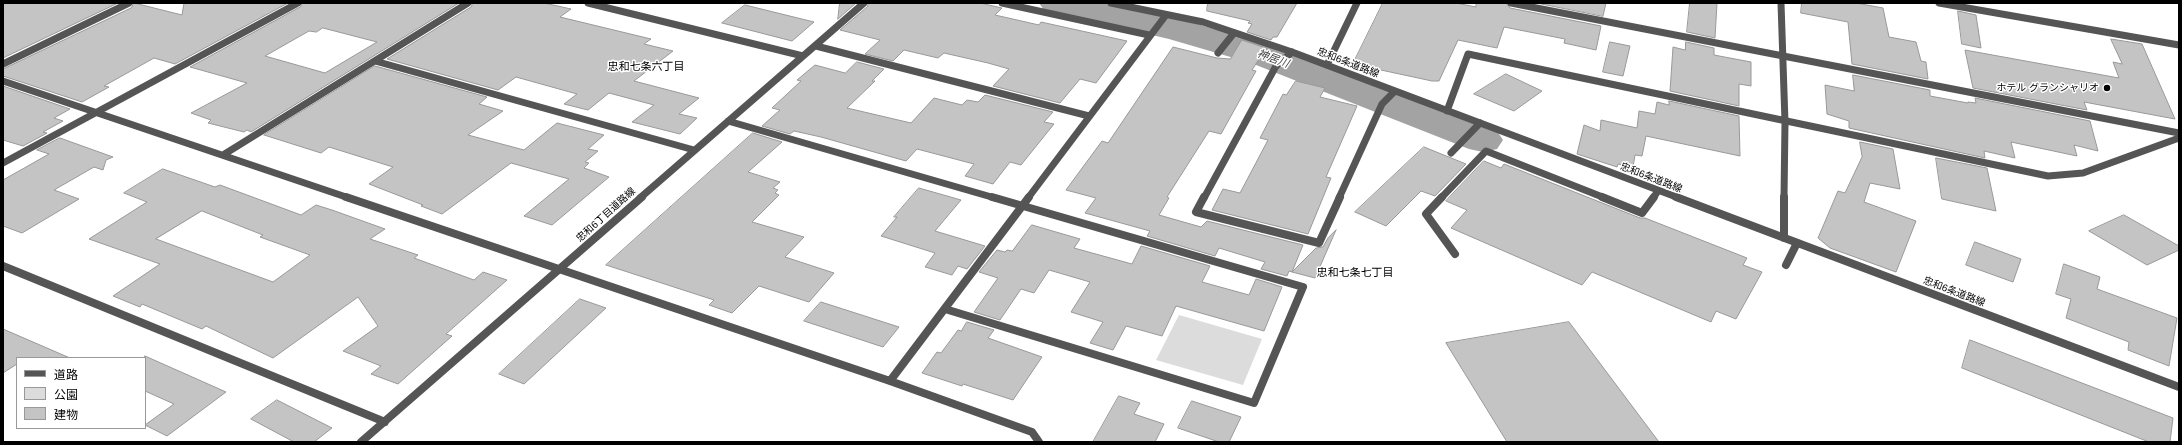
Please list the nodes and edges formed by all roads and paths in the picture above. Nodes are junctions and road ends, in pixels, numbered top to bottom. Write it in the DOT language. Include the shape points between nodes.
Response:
graph roads {
  1 [pos="129,3"];
  2 [pos="298,3"];
  3 [pos="468,3"];
  4 [pos="588,3"];
  5 [pos="864,3"];
  6 [pos="1002,3"];
  7 [pos="1111,3"];
  8 [pos="1357,3"];
  9 [pos="1511,3"];
  10 [pos="1781,3"];
  11 [pos="1939,3"];
  12 [pos="1166,14"];
  13 [pos="1151,33"];
  14 [pos="1232,35"];
  15 [pos="2179,45"];
  16 [pos="816,46"];
  17 [pos="1219,51"];
  18 [pos="1290,54"];
  19 [pos="803,56"];
  20 [pos="1782,56"];
  21 [pos="375,61"];
  22 [pos="3,64"];
  23 [pos="1327,66"];
  24 [pos="3,81"];
  25 [pos="1393,94"];
  26 [pos="1447,111"];
  27 [pos="96,113"];
  28 [pos="1089,116"];
  29 [pos="728,121"];
  30 [pos="1785,122"];
  31 [pos="1480,124"];
  32 [pos="2179,133"];
  33 [pos="2179,138"];
  34 [pos="694,150"];
  35 [pos="1451,153"];
  36 [pos="223,155"];
  37 [pos="3,163"];
  38 [pos="1658,191"];
  39 [pos="1022,205"];
  40 [pos="1784,238"];
  41 [pos="1795,247"];
  42 [pos="1454,254"];
  43 [pos="1786,265"];
  44 [pos="3,266"];
  45 [pos="560,270"];
  46 [pos="945,309"];
  47 [pos="890,381"];
  48 [pos="2179,387"];
  49 [pos="385,422"];
  50 [pos="361,442"];
  51 [pos="1039,442"];
  1 -- 22 [label="street"];
  2 -- 27 [label="street"];
  3 -- 21 [label="street"];
  4 -- 19 [label="street"];
  5 -- 16 [label="street, 忠和6丁目道路線"];
  6 -- 13 [label="street"];
  7 -- 12 [label="street, 忠和6条道路線"];
  8 -- 23 [label="street"];
  9 -- 20 [label="street"];
  10 -- 20 [label="street"];
  11 -- 15 [label="street"];
  12 -- 13 [label="street"];
  12 -- 14 [label="street, 忠和6条道路線" via="1202,22"];
  13 -- 28 [label="street"];
  14 -- 17 [label="street"];
  14 -- 18 [label="street, 忠和6条道路線"];
  16 -- 19 [label="street, 忠和6丁目道路線"];
  16 -- 28 [label="street"];
  18 -- 23 [label="street, 忠和6条道路線"];
  18 -- 25 [label="street" via="1276,66 1196,212 1319,243 1382,104"];
  19 -- 29 [label="street, 忠和6丁目道路線"];
  20 -- 30 [label="street"];
  20 -- 32 [label="street"];
  21 -- 34 [label="street"];
  21 -- 36 [label="street"];
  23 -- 25 [label="street, 忠和6条道路線"];
  24 -- 27 [label="street"];
  25 -- 26 [label="street, 忠和6条道路線"];
  26 -- 30 [label="street" via="1468,54"];
  26 -- 31 [label="street, 忠和6条道路線"];
  27 -- 36 [label="street"];
  27 -- 37 [label="street"];
  28 -- 39 [label="street"];
  29 -- 34 [label="street, 忠和6丁目道路線"];
  29 -- 39 [label="street"];
  30 -- 33 [label="street" via="2048,176 2083,173"];
  30 -- 40 [label="street"];
  31 -- 35 [label="street"];
  31 -- 38 [label="street, 忠和6条道路線"];
  34 -- 45 [label="street, 忠和6丁目道路線"];
  36 -- 45 [label="street"];
  38 -- 40 [label="street, 忠和6条道路線"];
  38 -- 42 [label="street" via="1642,212 1486,152 1426,214"];
  39 -- 46 [label="street"];
  39 -- 46 [label="street" via="1303,287 1254,403"];
  40 -- 41 [label="street, 忠和6条道路線"];
  41 -- 43 [label="street"];
  41 -- 48 [label="street, 忠和6条道路線"];
  44 -- 49 [label="street"];
  45 -- 47 [label="street"];
  45 -- 49 [label="street, 忠和6丁目道路線"];
  46 -- 47 [label="street"];
  47 -- 51 [label="street" via="1032,432"];
  49 -- 50 [label="street, 忠和6丁目道路線"];
}
